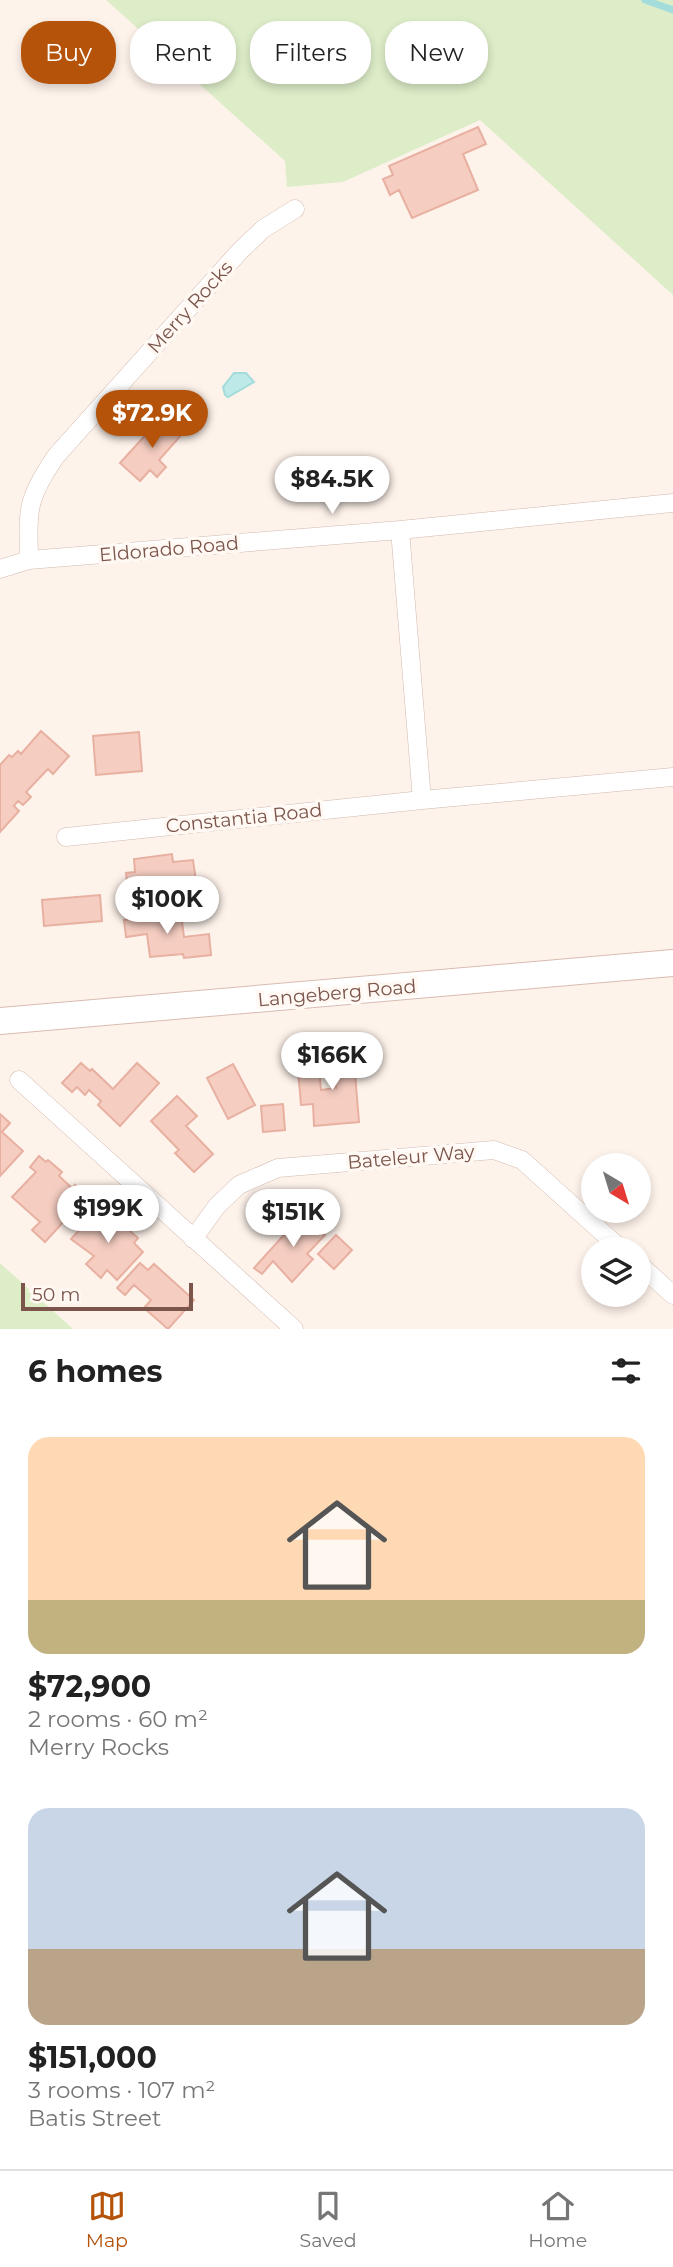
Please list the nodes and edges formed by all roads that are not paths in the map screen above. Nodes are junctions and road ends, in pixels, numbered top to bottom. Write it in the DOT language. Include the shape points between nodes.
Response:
graph roads {
  1 [pos="295,209"];
  2 [pos="673,503"];
  3 [pos="400,530"];
  4 [pos="29,560"];
  5 [pos="0,569"];
  6 [pos="673,777"];
  7 [pos="422,800"];
  8 [pos="66,837"];
  9 [pos="673,963"];
  10 [pos="0,1021"];
  11 [pos="19,1080"];
  12 [pos="608,1237"];
  13 [pos="193,1239"];
  14 [pos="651,1275"];
  15 [pos="673,1295"];
  16 [pos="294,1329"];
  1 -- 4 [label="street, Merry Rocks" via="263,229 240,251 56,456 30,503"];
  2 -- 3 [label="street, Eldorado Road"];
  3 -- 4 [label="street, Eldorado Road"];
  3 -- 7 [label="street"];
  4 -- 5 [label="street, Eldorado Road"];
  6 -- 7 [label="street, Constantia Road"];
  7 -- 8 [label="street, Constantia Road"];
  9 -- 10 [label="main road, Langeberg Road"];
  11 -- 13 [label="street"];
  12 -- 13 [label="street, Bateleur Way" via="522,1160 494,1150 278,1168 239,1185"];
  13 -- 16 [label="street"];
  14 -- 15 [label="street"];
}
